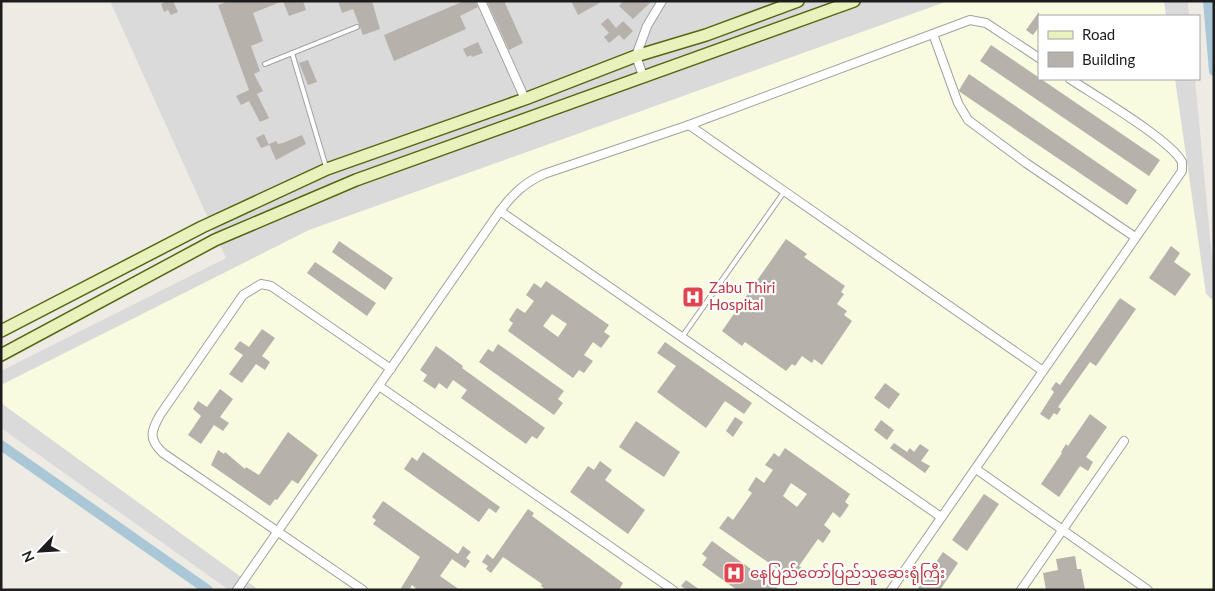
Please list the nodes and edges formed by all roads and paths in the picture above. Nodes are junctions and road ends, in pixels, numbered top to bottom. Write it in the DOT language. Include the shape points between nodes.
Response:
graph roads {
  1 [pos="480,1"];
  2 [pos="662,1"];
  3 [pos="798,1"];
  4 [pos="854,1"];
  5 [pos="357,27"];
  6 [pos="933,34"];
  7 [pos="292,53"];
  8 [pos="636,56"];
  9 [pos="1038,57"];
  10 [pos="265,64"];
  11 [pos="643,76"];
  12 [pos="1072,80"];
  13 [pos="525,99"];
  14 [pos="689,125"];
  15 [pos="327,169"];
  16 [pos="784,192"];
  17 [pos="500,211"];
  18 [pos="1135,237"];
  19 [pos="1,330"];
  20 [pos="681,337"];
  21 [pos="1,355"];
  22 [pos="391,369"];
  23 [pos="1044,371"];
  24 [pos="379,386"];
  25 [pos="1124,441"];
  26 [pos="976,469"];
  27 [pos="941,517"];
  28 [pos="1063,529"];
  29 [pos="279,531"];
  30 [pos="237,590"];
  31 [pos="363,590"];
  32 [pos="673,590"];
  33 [pos="891,590"];
  34 [pos="1021,590"];
  35 [pos="1148,590"];
  1 -- 13 [label="street"];
  2 -- 8 [label="street" via="646,26"];
  3 -- 8 [label="main road" via="706,35"];
  4 -- 11 [label="main road"];
  5 -- 7 [label="lane"];
  6 -- 9 [label="street" via="970,20 981,21"];
  6 -- 14 [label="street"];
  6 -- 18 [label="street" via="958,103 968,120 1026,164"];
  7 -- 10 [label="lane"];
  7 -- 15 [label="lane"];
  8 -- 11 [label="street"];
  8 -- 13 [label="main road"];
  11 -- 21 [label="main road" via="293,205 215,240"];
  12 -- 18 [label="street" via="1127,116 1174,152 1182,162 1178,179"];
  13 -- 15 [label="main road"];
  14 -- 16 [label="street"];
  14 -- 17 [label="street" via="544,174 518,189"];
  15 -- 19 [label="main road" via="202,227"];
  16 -- 20 [label="lane"];
  16 -- 23 [label="street"];
  17 -- 20 [label="street"];
  17 -- 22 [label="street"];
  18 -- 23 [label="street"];
  20 -- 27 [label="street"];
  22 -- 24 [label="street"];
  22 -- 29 [label="street" via="271,286 261,284 243,295 160,415 151,432 156,446"];
  23 -- 26 [label="street"];
  24 -- 29 [label="street"];
  24 -- 32 [label="street"];
  25 -- 28 [label="street"];
  26 -- 27 [label="street"];
  26 -- 28 [label="street"];
  27 -- 33 [label="street"];
  28 -- 34 [label="street"];
  28 -- 35 [label="street"];
  29 -- 30 [label="street"];
  29 -- 31 [label="street"];
}
